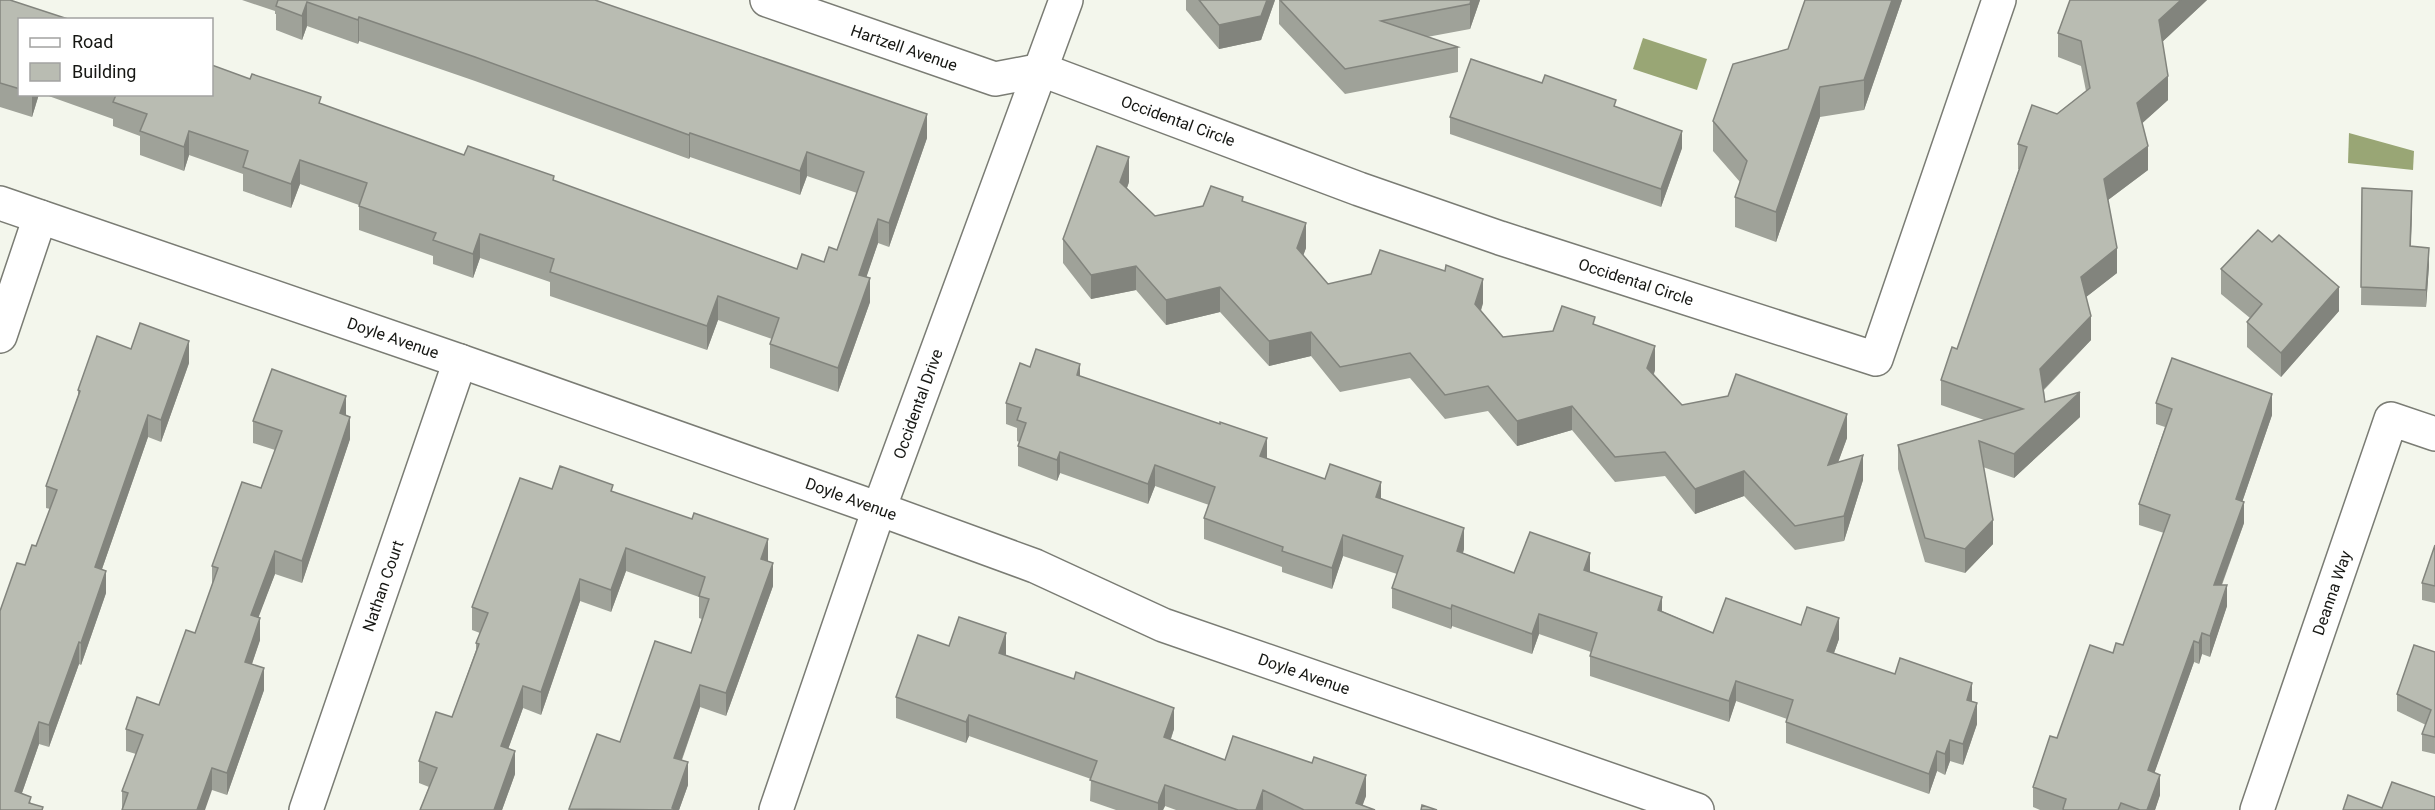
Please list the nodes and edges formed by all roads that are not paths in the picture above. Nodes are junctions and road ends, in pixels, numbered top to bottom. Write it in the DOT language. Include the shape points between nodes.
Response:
graph roads {
  1 [pos="767,0"];
  2 [pos="1066,0"];
  3 [pos="1998,0"];
  4 [pos="1042,70"];
  5 [pos="0,203"];
  6 [pos="40,218"];
  7 [pos="0,336"];
  8 [pos="460,361"];
  9 [pos="2435,434"];
  10 [pos="879,509"];
  11 [pos="1692,809"];
  12 [pos="306,810"];
  13 [pos="776,810"];
  14 [pos="2257,810"];
  1 -- 4 [label="street, Hartzell Avenue" via="995,79"];
  2 -- 4 [label="street, Occidental Drive"];
  3 -- 4 [label="street, Occidental Circle" via="1876,359 1500,238"];
  4 -- 10 [label="street, Occidental Drive"];
  5 -- 6 [label="street, Doyle Avenue"];
  6 -- 7 [label="street"];
  6 -- 8 [label="street, Doyle Avenue"];
  8 -- 10 [label="street, Doyle Avenue"];
  8 -- 12 [label="street, Nathan Court"];
  9 -- 14 [label="street, Deanna Way" via="2391,419"];
  10 -- 11 [label="street, Doyle Avenue" via="1035,566 1163,626"];
  10 -- 13 [label="street, Occidental Drive"];
}
